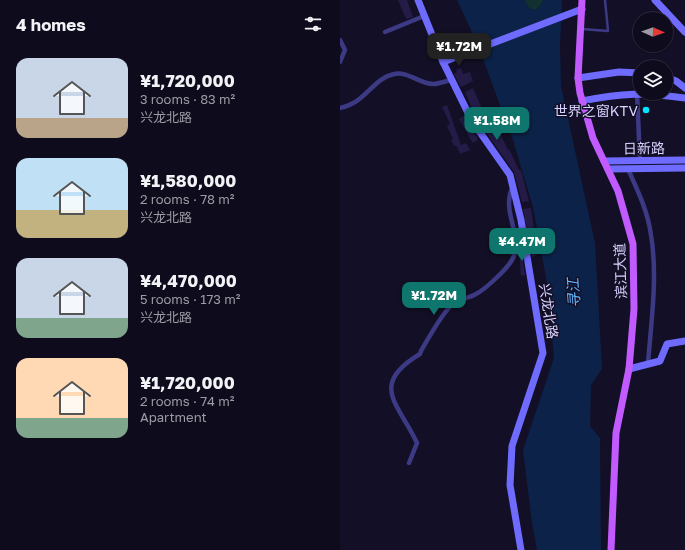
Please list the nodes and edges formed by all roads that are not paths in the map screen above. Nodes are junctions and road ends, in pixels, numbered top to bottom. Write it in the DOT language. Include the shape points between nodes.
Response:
graph roads {
  1 [pos="418,0"];
  2 [pos="582,0"];
  3 [pos="605,0"];
  4 [pos="654,0"];
  5 [pos="582,9"];
  6 [pos="424,16"];
  7 [pos="581,29"];
  8 [pos="385,32"];
  9 [pos="685,32"];
  10 [pos="340,40"];
  11 [pos="340,62"];
  12 [pos="444,62"];
  13 [pos="633,73"];
  14 [pos="578,78"];
  15 [pos="451,80"];
  16 [pos="673,80"];
  17 [pos="685,88"];
  18 [pos="633,93"];
  19 [pos="673,97"];
  20 [pos="685,98"];
  21 [pos="637,100"];
  22 [pos="582,101"];
  23 [pos="340,108"];
  24 [pos="685,160"];
  25 [pos="604,161"];
  26 [pos="640,161"];
  27 [pos="685,168"];
  28 [pos="608,169"];
  29 [pos="628,169"];
  30 [pos="513,186"];
  31 [pos="685,341"];
  32 [pos="648,364"];
  33 [pos="629,369"];
  34 [pos="409,463"];
  35 [pos="521,550"];
  36 [pos="611,550"];
  1 -- 6 [label="main road, 兴龙北路"];
  2 -- 5 [label="main road, 滨江大道"];
  3 -- 7 [label="lane" via="608,31"];
  4 -- 9 [label="main road"];
  5 -- 7 [label="main road, 滨江大道"];
  5 -- 12 [label="main road"];
  6 -- 8 [label="street"];
  6 -- 12 [label="main road, 兴龙北路"];
  7 -- 14 [label="main road, 滨江大道"];
  10 -- 11 [label="street" via="345,50"];
  12 -- 15 [label="main road, 兴龙北路"];
  13 -- 14 [label="main road" via="619,72"];
  14 -- 22 [label="main road, 滨江大道"];
  15 -- 23 [label="street" via="432,84 396,73 382,78 353,104"];
  15 -- 30 [label="main road, 兴龙北路" via="472,121 505,167"];
  16 -- 17 [label="main road"];
  18 -- 22 [label="main road"];
  19 -- 20 [label="main road"];
  21 -- 26 [label="street"];
  22 -- 25 [label="main road, 滨江大道" via="593,138"];
  24 -- 26 [label="main road, 日新路"];
  25 -- 26 [label="main road, 日新路"];
  25 -- 28 [label="main road, 滨江大道"];
  27 -- 29 [label="main road, 日新路"];
  28 -- 29 [label="main road, 日新路"];
  28 -- 33 [label="main road, 滨江大道" via="618,191 633,244 634,309"];
  29 -- 32 [label="street" via="645,209 653,249"];
  30 -- 34 [label="street" via="507,200 516,242 513,258 481,290 453,304 438,323 420,354 404,364 393,379 391,396 417,443"];
  30 -- 35 [label="main road, 兴龙北路" via="543,353 512,446 510,486"];
  31 -- 32 [label="main road" via="668,343 661,360"];
  32 -- 33 [label="main road"];
  33 -- 36 [label="main road, 滨江大道" via="616,433"];
}
